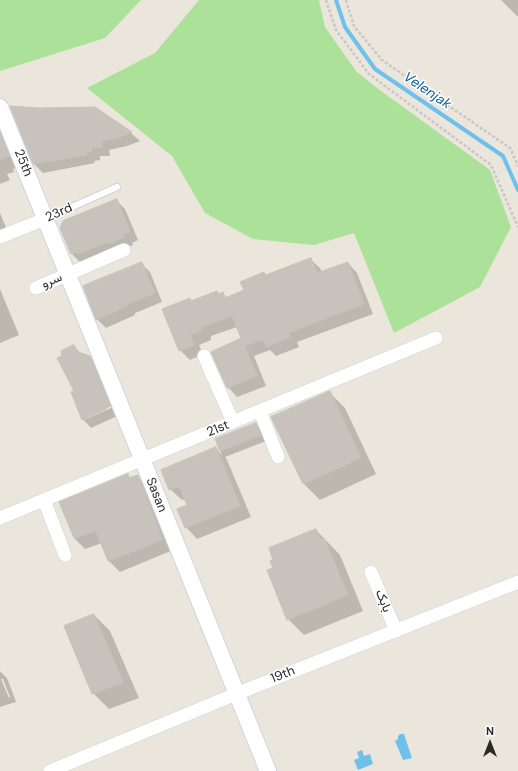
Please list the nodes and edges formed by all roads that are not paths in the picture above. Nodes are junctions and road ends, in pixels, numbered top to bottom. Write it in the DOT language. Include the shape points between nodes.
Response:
graph roads {
  1 [pos="0,107"];
  2 [pos="117,187"];
  3 [pos="45,219"];
  4 [pos="0,237"];
  5 [pos="124,250"];
  6 [pos="67,274"];
  7 [pos="36,288"];
  8 [pos="436,338"];
  9 [pos="204,356"];
  10 [pos="260,411"];
  11 [pos="233,422"];
  12 [pos="278,457"];
  13 [pos="142,460"];
  14 [pos="44,500"];
  15 [pos="0,518"];
  16 [pos="65,555"];
  17 [pos="371,572"];
  18 [pos="518,582"];
  19 [pos="396,631"];
  20 [pos="236,694"];
  21 [pos="50,771"];
  22 [pos="268,771"];
  1 -- 3 [label="street, 25th"];
  2 -- 3 [label="lane, 23rd"];
  3 -- 4 [label="street, 23rd"];
  3 -- 6 [label="street, Sasan"];
  5 -- 6 [label="street, سرو"];
  6 -- 7 [label="street, سرو"];
  6 -- 13 [label="street, Sasan"];
  8 -- 10 [label="street, 21st"];
  9 -- 11 [label="street"];
  10 -- 11 [label="street, 21st"];
  10 -- 12 [label="street"];
  11 -- 13 [label="street, 21st"];
  13 -- 14 [label="street, 21st"];
  13 -- 20 [label="street, Sasan"];
  14 -- 15 [label="street, 21st"];
  14 -- 16 [label="street"];
  17 -- 19 [label="street, بابک"];
  18 -- 19 [label="street, 19th"];
  19 -- 20 [label="street, 19th"];
  20 -- 21 [label="street, 19th"];
  20 -- 22 [label="street, Sasan"];
}
